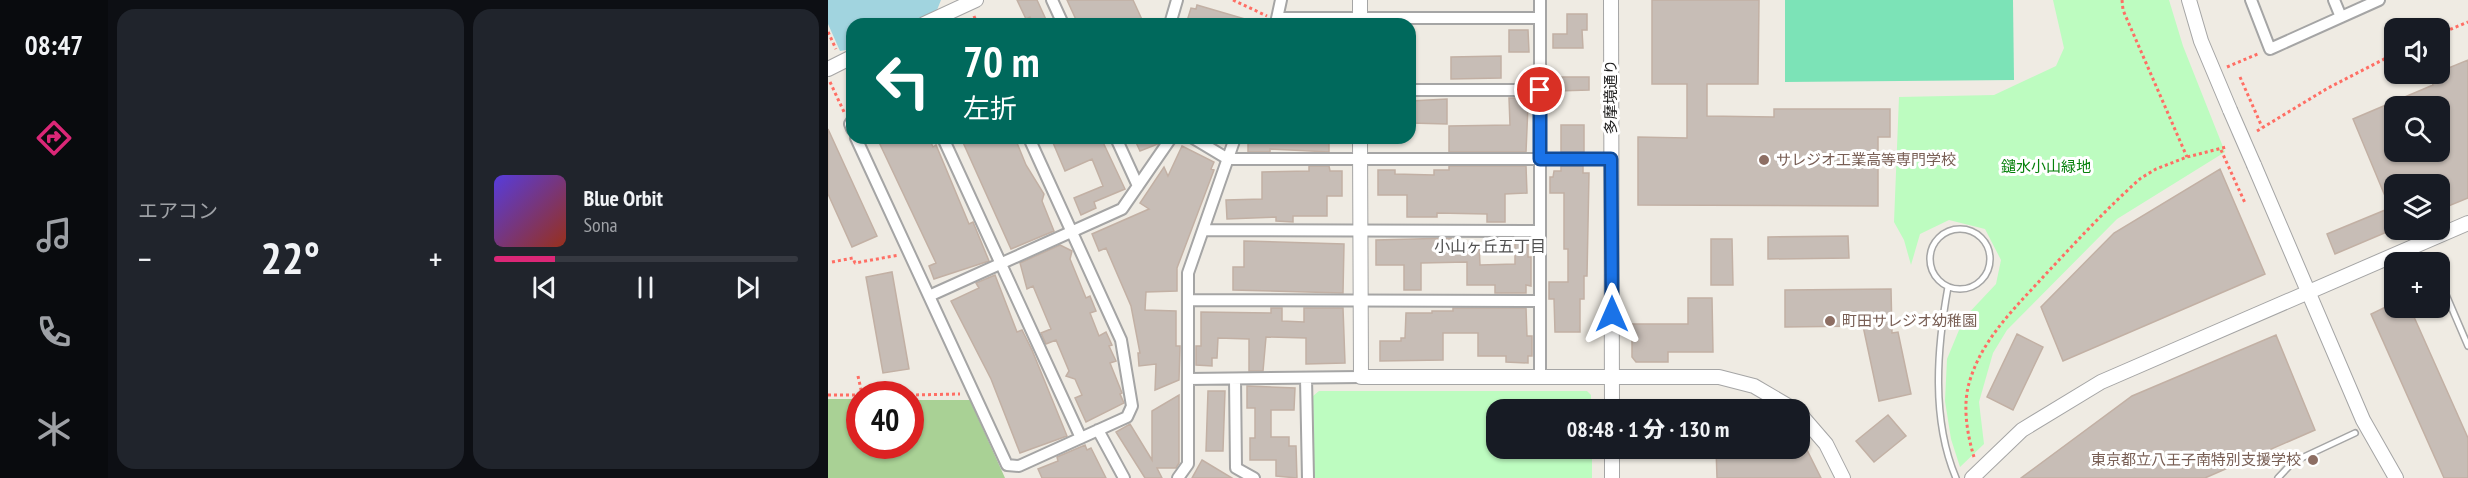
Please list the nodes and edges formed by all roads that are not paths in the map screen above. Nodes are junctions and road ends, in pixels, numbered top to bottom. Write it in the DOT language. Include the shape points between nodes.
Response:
graph roads {
  1 [pos="976,0"];
  2 [pos="1052,0"];
  3 [pos="1178,0"];
  4 [pos="1281,0"];
  5 [pos="1360,0"];
  6 [pos="1540,0"];
  7 [pos="1611,0"];
  8 [pos="2189,0"];
  9 [pos="2251,0"];
  10 [pos="2334,0"];
  11 [pos="2379,0"];
  12 [pos="952,5"];
  13 [pos="2341,17"];
  14 [pos="933,18"];
  15 [pos="1060,18"];
  16 [pos="1172,18"];
  17 [pos="1277,18"];
  18 [pos="1360,18"];
  19 [pos="1540,18"];
  20 [pos="1416,20"];
  21 [pos="846,60"];
  22 [pos="828,69"];
  23 [pos="1416,90"];
  24 [pos="1540,90"];
  25 [pos="859,144"];
  26 [pos="946,144"];
  27 [pos="1032,144"];
  28 [pos="1119,144"];
  29 [pos="1167,144"];
  30 [pos="1203,144"];
  31 [pos="1233,144"];
  32 [pos="1360,144"];
  33 [pos="1228,159"];
  34 [pos="1540,159"];
  35 [pos="1611,159"];
  36 [pos="1360,160"];
  37 [pos="1138,186"];
  38 [pos="2468,223"];
  39 [pos="1203,230"];
  40 [pos="1360,231"];
  41 [pos="1540,231"];
  42 [pos="1071,232"];
  43 [pos="1001,264"];
  44 [pos="1948,287"];
  45 [pos="2308,291"];
  46 [pos="929,296"];
  47 [pos="1188,300"];
  48 [pos="1361,300"];
  49 [pos="1540,301"];
  50 [pos="2450,304"];
  51 [pos="2468,345"];
  52 [pos="1361,377"];
  53 [pos="1306,378"];
  54 [pos="1540,378"];
  55 [pos="1612,378"];
  56 [pos="1188,379"];
  57 [pos="1235,379"];
  58 [pos="1612,399"];
  59 [pos="1780,399"];
  60 [pos="1810,426"];
  61 [pos="1098,430"];
  62 [pos="2355,434"];
  63 [pos="1081,438"];
  64 [pos="1612,459"];
  65 [pos="1124,478"];
  66 [pos="1178,478"];
  67 [pos="1254,478"];
  68 [pos="1308,478"];
  69 [pos="1612,478"];
  70 [pos="1843,478"];
  71 [pos="1956,478"];
  72 [pos="1972,478"];
  73 [pos="2278,478"];
  74 [pos="2396,478"];
  1 -- 12 [label="street"];
  2 -- 15 [label="street"];
  3 -- 16 [label="street"];
  4 -- 17 [label="street"];
  5 -- 18 [label="street"];
  6 -- 19 [label="street"];
  7 -- 35 [label="street, 多摩境通り"];
  8 -- 45 [label="street, bridge" via="2200,40"];
  9 -- 13 [label="street" via="2270,49"];
  10 -- 13 [label="street"];
  11 -- 13 [label="street"];
  12 -- 14 [label="street"];
  19 -- 20 [label="street"];
  19 -- 24 [label="street"];
  21 -- 22 [label="street"];
  23 -- 24 [label="street"];
  24 -- 34 [label="street"];
  25 -- 46 [label="street"];
  26 -- 43 [label="street"];
  27 -- 42 [label="street"];
  28 -- 37 [label="street"];
  29 -- 37 [label="street"];
  30 -- 33 [label="street"];
  31 -- 33 [label="street"];
  32 -- 36 [label="street"];
  33 -- 36 [label="street"];
  33 -- 39 [label="street"];
  34 -- 35 [label="street"];
  34 -- 36 [label="street"];
  34 -- 41 [label="street"];
  35 -- 55 [label="street, 多摩境通り"];
  36 -- 40 [label="street"];
  37 -- 42 [label="street" via="1122,209"];
  38 -- 45 [label="street"];
  39 -- 40 [label="street"];
  39 -- 47 [label="street" via="1188,273"];
  40 -- 41 [label="street"];
  40 -- 48 [label="street"];
  41 -- 49 [label="street"];
  42 -- 43 [label="street"];
  42 -- 61 [label="street" via="1121,340 1132,406 1127,417"];
  43 -- 46 [label="street"];
  43 -- 63 [label="street"];
  44 -- 44 [label="lane" via="1969,288 1978,283 1989,267 1988,246 1972,230 1951,229 1941,234 1930,251 1933,272"];
  44 -- 71 [label="lane" via="1941,328 1938,394 1945,444"];
  45 -- 72 [label="street" via="2092,387 2022,430"];
  45 -- 74 [label="street" via="2363,420"];
  46 -- 63 [label="street" via="1007,465 1019,466"];
  47 -- 48 [label="street"];
  47 -- 56 [label="street"];
  48 -- 49 [label="street"];
  48 -- 52 [label="street"];
  49 -- 54 [label="street"];
  50 -- 51 [label="lane"];
  52 -- 53 [label="street"];
  52 -- 54 [label="street"];
  53 -- 57 [label="street"];
  53 -- 68 [label="street"];
  54 -- 55 [label="street"];
  55 -- 58 [label="street, 多摩境通り"];
  55 -- 59 [label="street" via="1732,379"];
  56 -- 57 [label="street"];
  56 -- 66 [label="street" via="1188,464"];
  57 -- 67 [label="street" via="1236,468"];
  60 -- 70 [label="street" via="1826,444"];
  61 -- 63 [label="street"];
  61 -- 65 [label="street"];
  62 -- 73 [label="lane" via="2293,462"];
  64 -- 69 [label="street"];
}
